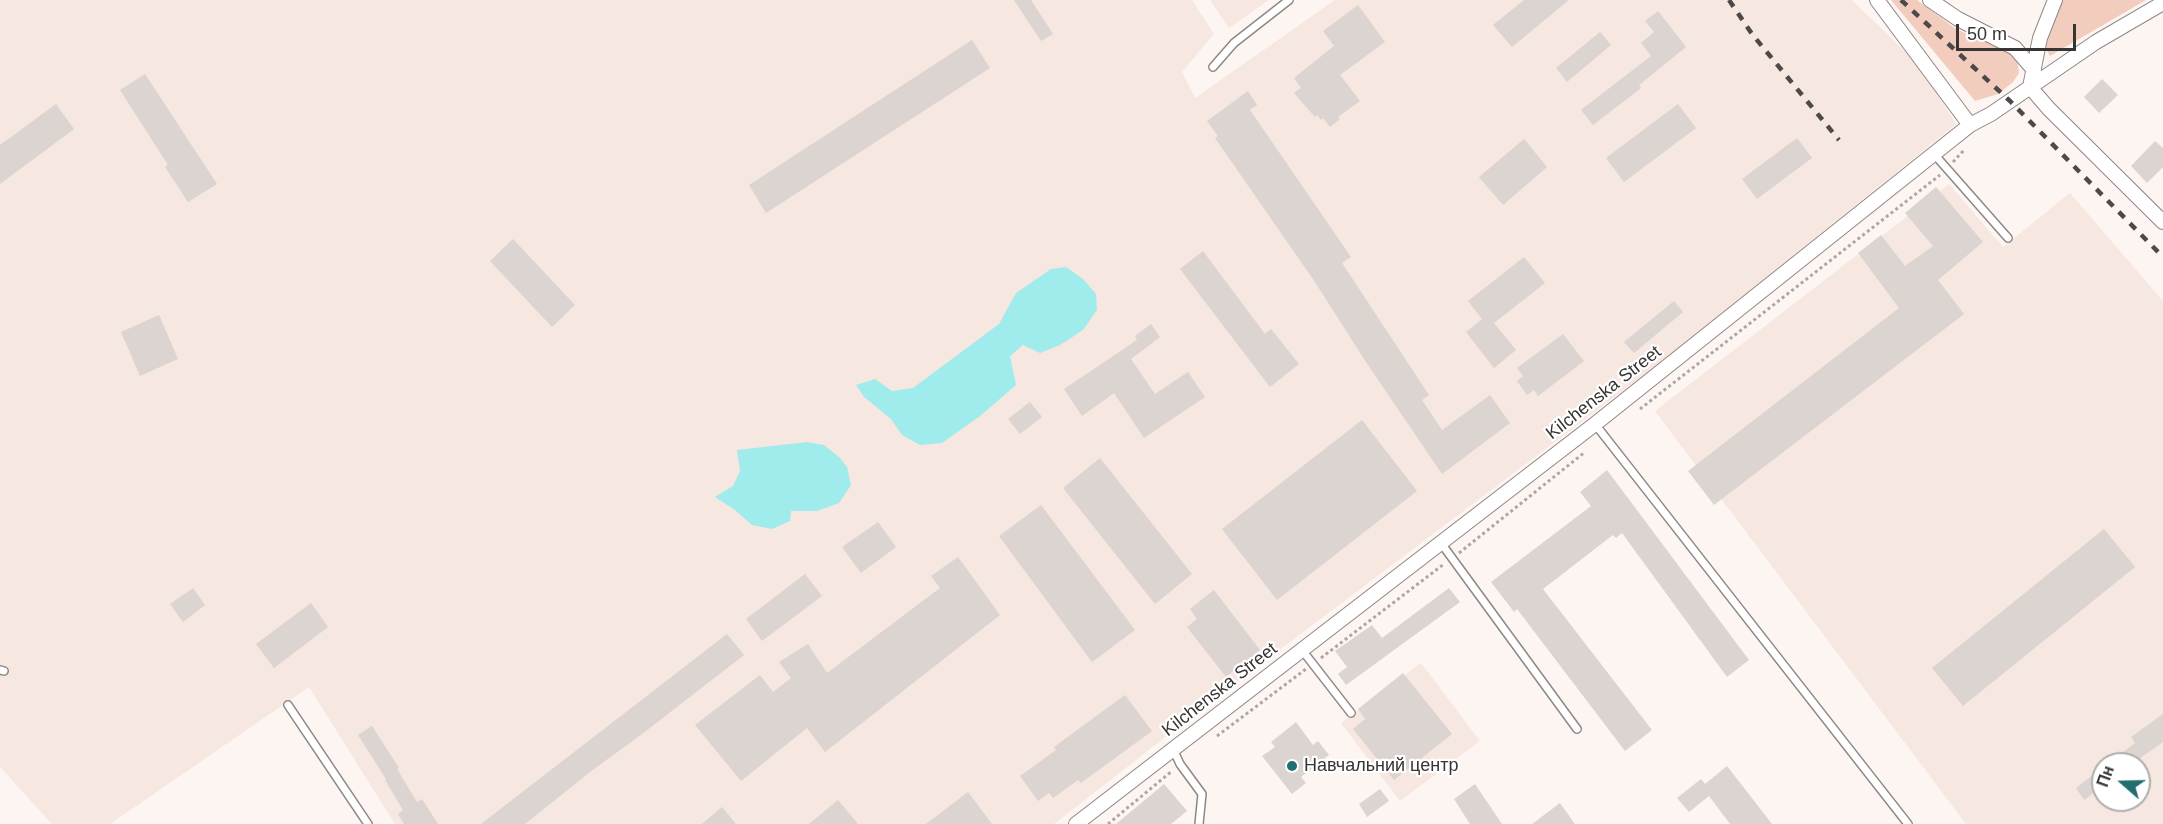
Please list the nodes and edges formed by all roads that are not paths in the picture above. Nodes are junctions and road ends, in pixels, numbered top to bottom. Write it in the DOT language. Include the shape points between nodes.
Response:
graph roads {
  1 [pos="1289,0"];
  2 [pos="1877,0"];
  3 [pos="1929,0"];
  4 [pos="2055,0"];
  5 [pos="2163,3"];
  6 [pos="1213,67"];
  7 [pos="2034,70"];
  8 [pos="2030,87"];
  9 [pos="1970,125"];
  10 [pos="1934,154"];
  11 [pos="2163,222"];
  12 [pos="2008,238"];
  13 [pos="1595,424"];
  14 [pos="1441,543"];
  15 [pos="1302,650"];
  16 [pos="288,705"];
  17 [pos="1351,713"];
  18 [pos="1578,729"];
  19 [pos="1173,749"];
  20 [pos="368,824"];
  21 [pos="1076,824"];
  22 [pos="1199,824"];
  23 [pos="1908,824"];
  1 -- 6 [label="lane" via="1234,43"];
  2 -- 9 [label="street"];
  3 -- 7 [label="street" via="1958,20 2015,48"];
  4 -- 7 [label="street" via="2040,38"];
  5 -- 8 [label="street, Kilchenska Street"];
  7 -- 8 [label="street"];
  8 -- 9 [label="street, Kilchenska Street"];
  8 -- 11 [label="street"];
  9 -- 10 [label="street, Kilchenska Street"];
  10 -- 12 [label="lane"];
  10 -- 13 [label="street, Kilchenska Street"];
  13 -- 14 [label="street, Kilchenska Street"];
  13 -- 23 [label="lane"];
  14 -- 15 [label="street, Kilchenska Street"];
  14 -- 18 [label="lane"];
  15 -- 17 [label="lane"];
  15 -- 19 [label="street, Kilchenska Street"];
  16 -- 20 [label="lane"];
  19 -- 21 [label="street, Kilchenska Street"];
  19 -- 22 [label="lane" via="1202,794"];
}
